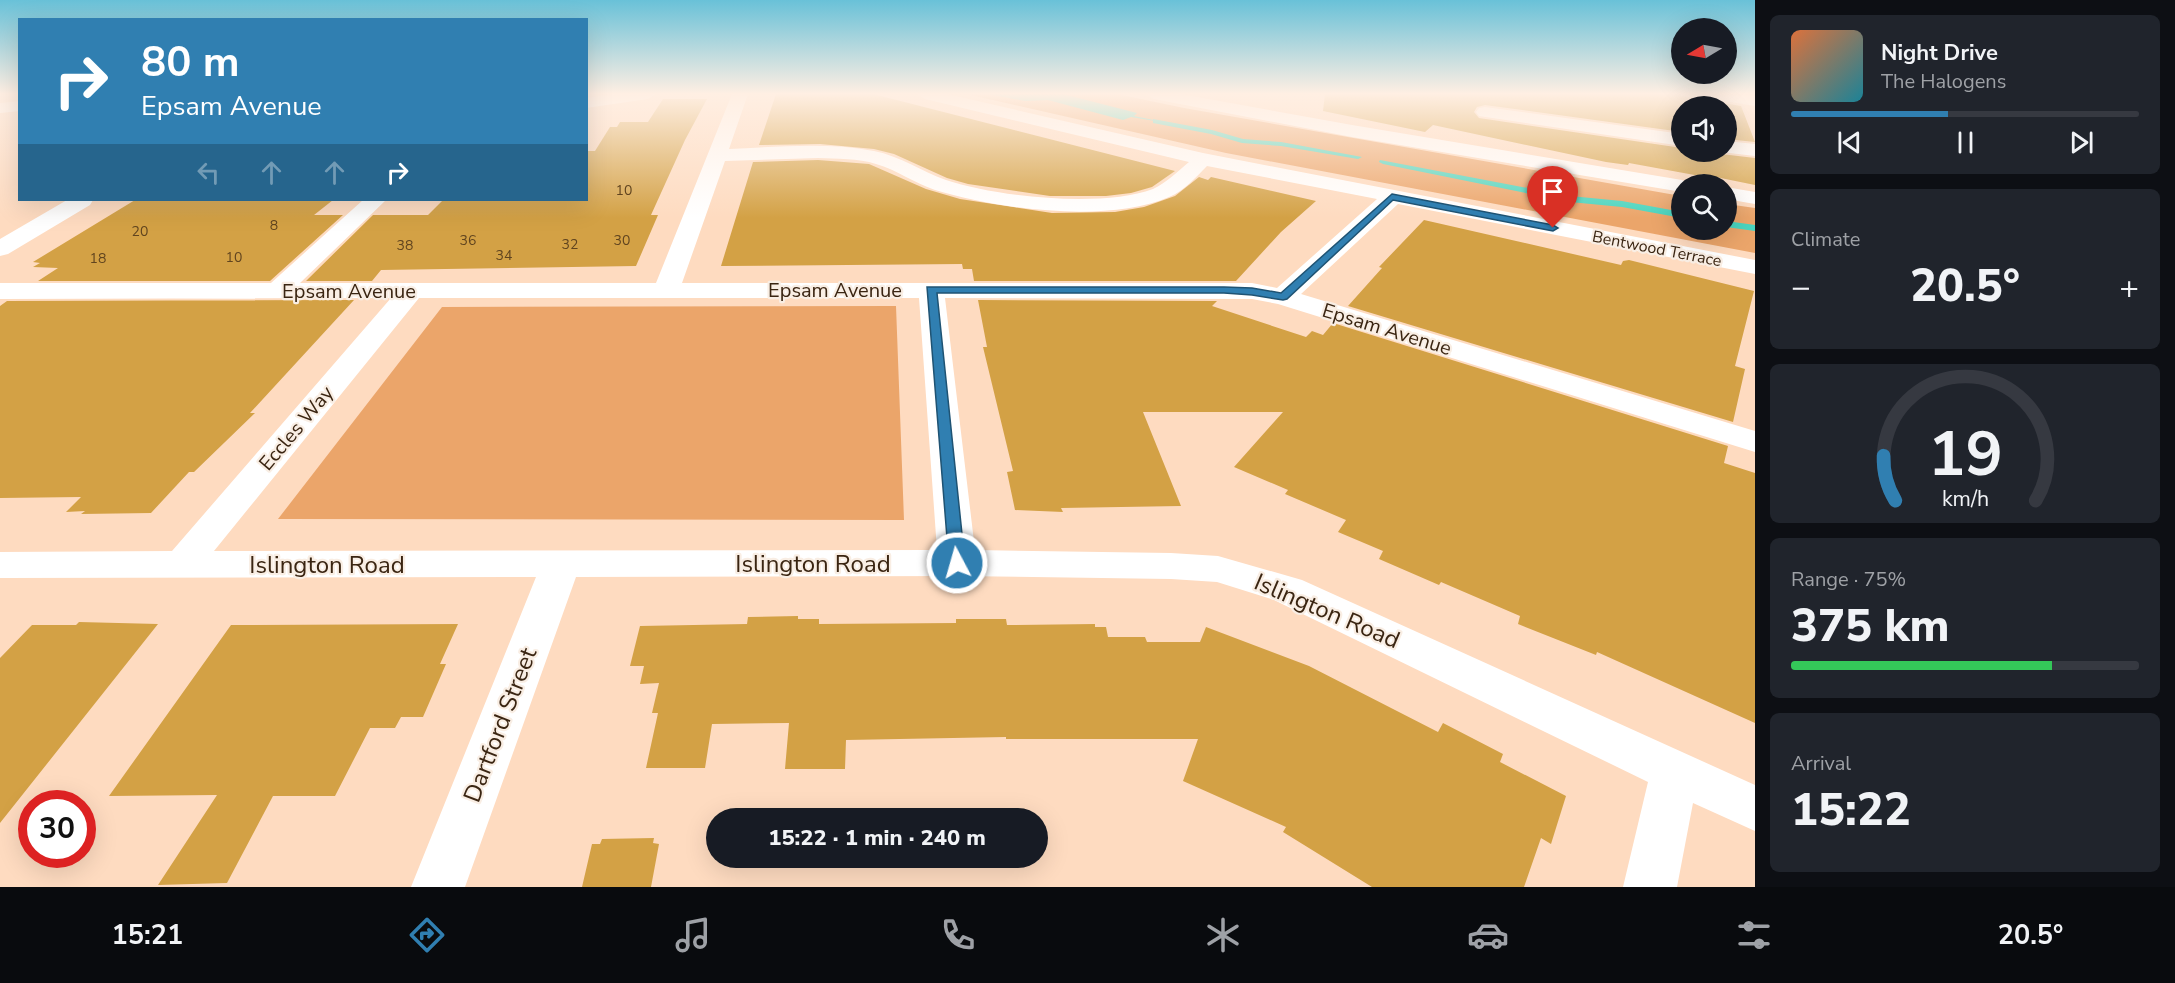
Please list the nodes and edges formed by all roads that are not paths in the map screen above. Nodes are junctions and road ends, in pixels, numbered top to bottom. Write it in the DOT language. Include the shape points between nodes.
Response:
graph roads {
  1 [pos="726,135"];
  2 [pos="1102,135"];
  3 [pos="1456,135"];
  4 [pos="1650,135"];
  5 [pos="1460,136"];
  6 [pos="1671,138"];
  7 [pos="1737,148"];
  8 [pos="1755,150"];
  9 [pos="719,154"];
  10 [pos="1203,159"];
  11 [pos="1671,184"];
  12 [pos="1737,195"];
  13 [pos="1392,197"];
  14 [pos="1755,198"];
  15 [pos="80,201"];
  16 [pos="374,201"];
  17 [pos="0,249"];
  18 [pos="1755,267"];
  19 [pos="666,290"];
  20 [pos="931,290"];
  21 [pos="0,291"];
  22 [pos="277,291"];
  23 [pos="411,291"];
  24 [pos="1283,297"];
  25 [pos="1755,442"];
  26 [pos="957,563"];
  27 [pos="561,564"];
  28 [pos="0,565"];
  29 [pos="182,565"];
  30 [pos="1675,771"];
  31 [pos="1755,809"];
  32 [pos="438,887"];
  33 [pos="1650,887"];
  1 -- 9 [label="main road"];
  2 -- 10 [label="main road, Bentwood Terrace"];
  3 -- 5 [label="main road"];
  4 -- 6 [label="main road"];
  5 -- 11 [label="main road"];
  7 -- 8 [label="main road"];
  9 -- 10 [label="main road" via="866,156 972,194 1065,203 1119,202 1150,196 1176,183"];
  9 -- 19 [label="main road"];
  10 -- 13 [label="main road, Bentwood Terrace"];
  12 -- 14 [label="main road"];
  13 -- 18 [label="main road, Bentwood Terrace"];
  13 -- 24 [label="main road"];
  15 -- 17 [label="main road"];
  16 -- 22 [label="main road"];
  19 -- 20 [label="main road, Epsam Avenue"];
  19 -- 23 [label="main road, Epsam Avenue"];
  20 -- 24 [label="main road, Epsam Avenue" via="1224,290"];
  20 -- 26 [label="main road"];
  21 -- 22 [label="main road, Epsam Avenue"];
  22 -- 23 [label="main road, Epsam Avenue"];
  23 -- 29 [label="main road, Eccles Way"];
  24 -- 25 [label="main road, Epsam Avenue"];
  26 -- 27 [label="main road, Islington Road"];
  26 -- 30 [label="main road, Islington Road" via="1197,567 1247,577 1288,590"];
  27 -- 29 [label="main road, Islington Road"];
  27 -- 32 [label="main road, Dartford Street"];
  28 -- 29 [label="main road, Islington Road"];
  30 -- 31 [label="main road, Islington Road"];
  30 -- 33 [label="main road"];
}
